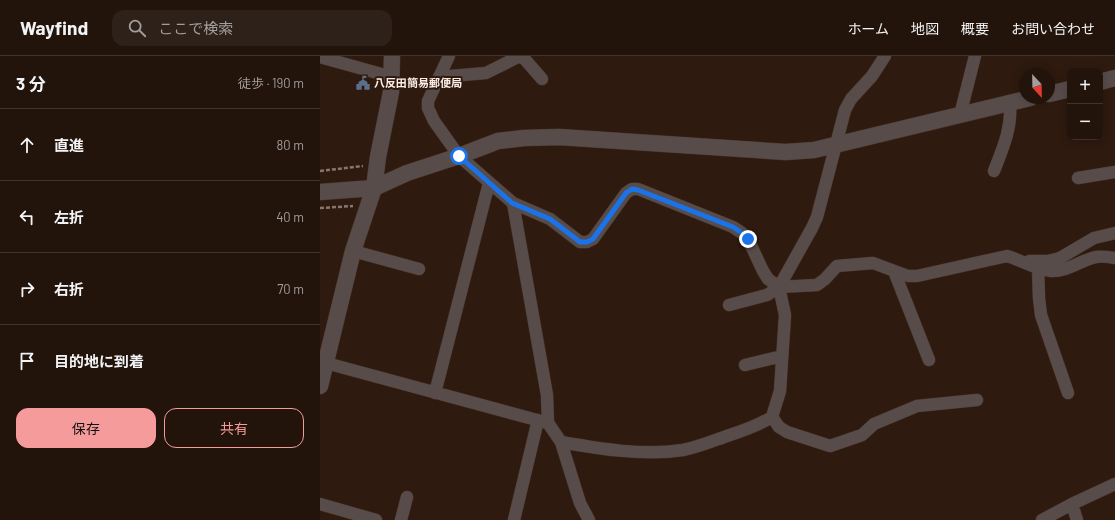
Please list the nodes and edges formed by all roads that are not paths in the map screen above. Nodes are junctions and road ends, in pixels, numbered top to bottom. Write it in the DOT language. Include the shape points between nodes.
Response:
graph roads {
  1 [pos="392,56"];
  2 [pos="449,56"];
  3 [pos="521,56"];
  4 [pos="885,56"];
  5 [pos="975,56"];
  6 [pos="320,58"];
  7 [pos="392,77"];
  8 [pos="439,77"];
  9 [pos="1115,78"];
  10 [pos="542,79"];
  11 [pos="1103,81"];
  12 [pos="1067,90"];
  13 [pos="1055,93"];
  14 [pos="1019,101"];
  15 [pos="1010,103"];
  16 [pos="960,115"];
  17 [pos="836,145"];
  18 [pos="459,156"];
  19 [pos="994,171"];
  20 [pos="1115,172"];
  21 [pos="1078,178"];
  22 [pos="489,183"];
  23 [pos="374,188"];
  24 [pos="320,192"];
  25 [pos="512,203"];
  26 [pos="1115,233"];
  27 [pos="353,251"];
  28 [pos="1115,258"];
  29 [pos="1023,262"];
  30 [pos="1038,268"];
  31 [pos="419,269"];
  32 [pos="894,271"];
  33 [pos="779,287"];
  34 [pos="729,305"];
  35 [pos="782,356"];
  36 [pos="929,360"];
  37 [pos="326,363"];
  38 [pos="745,365"];
  39 [pos="320,386"];
  40 [pos="435,393"];
  41 [pos="1068,393"];
  42 [pos="976,400"];
  43 [pos="772,417"];
  44 [pos="543,422"];
  45 [pos="562,442"];
  46 [pos="1115,484"];
  47 [pos="407,497"];
  48 [pos="320,504"];
  49 [pos="1072,504"];
  50 [pos="376,520"];
  51 [pos="401,520"];
  52 [pos="514,520"];
  53 [pos="589,520"];
  54 [pos="1042,520"];
  55 [pos="1077,520"];
  1 -- 7 [label="street"];
  2 -- 8 [label="street"];
  3 -- 8 [label="street" via="486,73"];
  3 -- 10 [label="street"];
  4 -- 17 [label="street" via="872,76 851,99 845,110"];
  5 -- 16 [label="street"];
  6 -- 7 [label="street"];
  7 -- 23 [label="street"];
  8 -- 18 [label="street" via="428,101 428,108 434,121"];
  9 -- 11 [label="street"];
  12 -- 13 [label="street"];
  14 -- 15 [label="street"];
  15 -- 16 [label="street"];
  15 -- 19 [label="street" via="1011,116 1007,137"];
  16 -- 17 [label="street"];
  17 -- 18 [label="street" via="786,152 559,137 524,138 498,141"];
  17 -- 33 [label="street" via="817,217"];
  18 -- 22 [label="street"];
  18 -- 23 [label="street" via="407,173"];
  20 -- 21 [label="street"];
  22 -- 25 [label="street"];
  22 -- 40 [label="street"];
  23 -- 24 [label="street"];
  23 -- 27 [label="street"];
  25 -- 33 [label="street" via="550,219 580,242 587,242 593,239 626,193 632,189 638,190 733,227 742,233 748,239 766,275"];
  25 -- 44 [label="street" via="548,395"];
  26 -- 29 [label="street" via="1094,238 1060,258"];
  27 -- 31 [label="street"];
  27 -- 37 [label="street"];
  28 -- 30 [label="street" via="1096,257 1051,271"];
  29 -- 30 [label="street"];
  29 -- 32 [label="street" via="1007,256 917,276"];
  30 -- 41 [label="street" via="1041,315"];
  32 -- 33 [label="street" via="873,263 837,266 817,285"];
  32 -- 36 [label="street"];
  33 -- 34 [label="street" via="767,296"];
  33 -- 35 [label="street" via="785,315"];
  35 -- 38 [label="street"];
  35 -- 43 [label="street" via="780,391"];
  37 -- 39 [label="street"];
  37 -- 40 [label="street"];
  40 -- 44 [label="street"];
  42 -- 43 [label="street" via="917,406 874,424 862,435 830,446 787,432 779,427"];
  43 -- 45 [label="street" via="760,424 684,450 603,450"];
  44 -- 45 [label="street"];
  44 -- 52 [label="street"];
  45 -- 53 [label="street" via="580,502"];
  46 -- 49 [label="street"];
  47 -- 51 [label="street"];
  48 -- 50 [label="street"];
  49 -- 54 [label="street"];
  49 -- 55 [label="street"];
}
